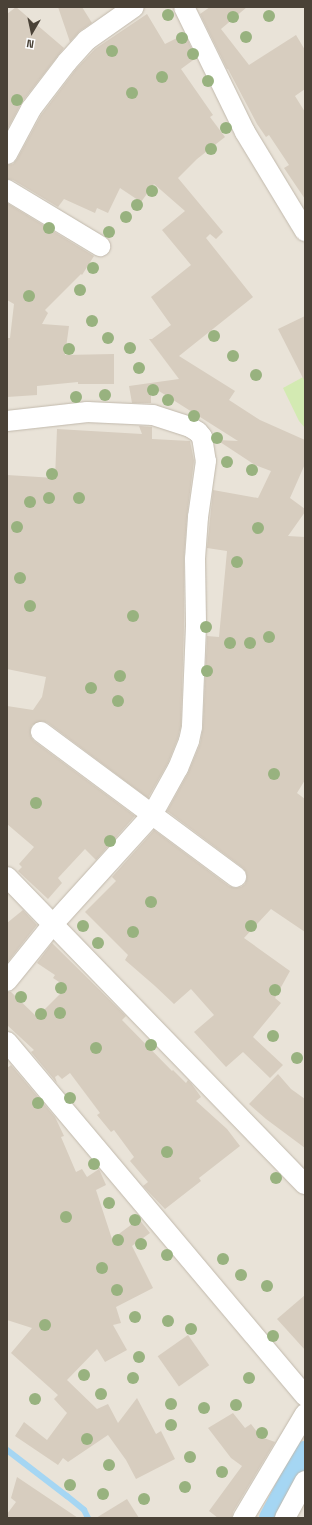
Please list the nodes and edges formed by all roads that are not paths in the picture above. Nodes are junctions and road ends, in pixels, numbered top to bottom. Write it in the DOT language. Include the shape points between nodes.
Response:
graph roads {
  1 [pos="134,7"];
  2 [pos="184,7"];
  3 [pos="7,154"];
  4 [pos="7,190"];
  5 [pos="305,231"];
  6 [pos="100,246"];
  7 [pos="7,421"];
  8 [pos="41,732"];
  9 [pos="152,815"];
  10 [pos="7,877"];
  11 [pos="236,877"];
  12 [pos="54,924"];
  13 [pos="7,981"];
  14 [pos="7,1042"];
  15 [pos="305,1184"];
  16 [pos="305,1396"];
  17 [pos="305,1414"];
  18 [pos="305,1481"];
  19 [pos="243,1518"];
  20 [pos="285,1518"];
  1 -- 3 [label="street" via="87,40 67,62 31,109"];
  2 -- 5 [label="street" via="245,132"];
  4 -- 6 [label="street"];
  7 -- 9 [label="street" via="87,412 153,414 190,426 202,437 206,461 195,559 196,626 192,727 190,741 178,768"];
  8 -- 9 [label="street"];
  9 -- 11 [label="street"];
  9 -- 12 [label="street"];
  10 -- 12 [label="street"];
  12 -- 13 [label="street"];
  12 -- 15 [label="street"];
  14 -- 16 [label="street"];
  17 -- 19 [label="street"];
  18 -- 20 [label="street"];
}
